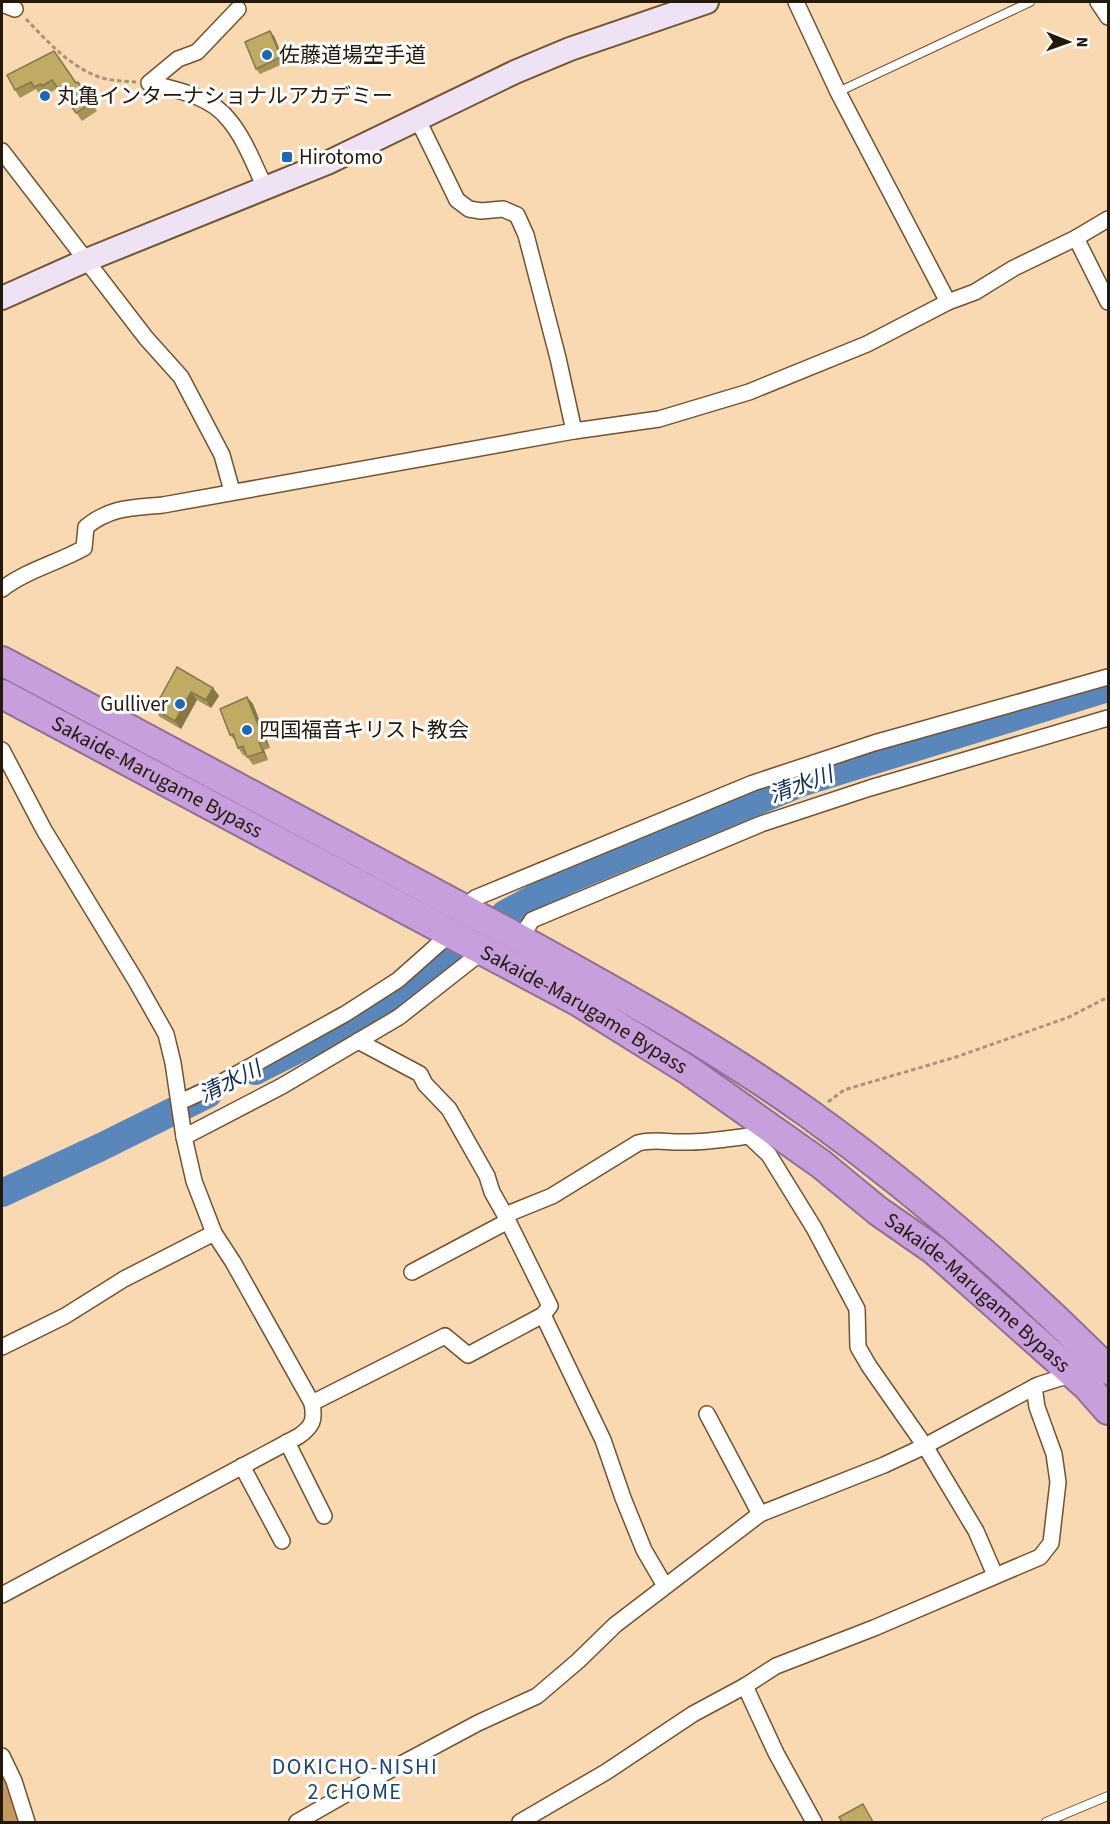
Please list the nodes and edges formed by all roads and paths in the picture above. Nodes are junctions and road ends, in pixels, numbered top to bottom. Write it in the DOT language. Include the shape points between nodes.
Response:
graph roads {
  1 [pos="707,2"];
  2 [pos="796,2"];
  3 [pos="1030,2"];
  4 [pos="1098,2"];
  5 [pos="8,7"];
  6 [pos="238,9"];
  7 [pos="1108,18"];
  8 [pos="149,83"];
  9 [pos="838,92"];
  10 [pos="417,118"];
  11 [pos="2,151"];
  12 [pos="265,186"];
  13 [pos="1108,219"];
  14 [pos="1076,238"];
  15 [pos="87,260"];
  16 [pos="2,298"];
  17 [pos="948,302"];
  18 [pos="1108,302"];
  19 [pos="574,431"];
  20 [pos="232,491"];
  21 [pos="2,589"];
  22 [pos="2,661"];
  23 [pos="1108,677"];
  24 [pos="2,694"];
  25 [pos="1108,718"];
  26 [pos="2,750"];
  27 [pos="457,922"];
  28 [pos="520,939"];
  29 [pos="483,951"];
  30 [pos="1108,997"];
  31 [pos="358,1041"];
  32 [pos="180,1102"];
  33 [pos="824,1105"];
  34 [pos="763,1111"];
  35 [pos="184,1137"];
  36 [pos="506,1218"];
  37 [pos="214,1233"];
  38 [pos="412,1272"];
  39 [pos="543,1316"];
  40 [pos="2,1347"];
  41 [pos="1105,1360"];
  42 [pos="1073,1374"];
  43 [pos="1035,1387"];
  44 [pos="312,1403"];
  45 [pos="1108,1410"];
  46 [pos="707,1414"];
  47 [pos="287,1442"];
  48 [pos="925,1446"];
  49 [pos="242,1466"];
  50 [pos="760,1514"];
  51 [pos="324,1516"];
  52 [pos="282,1541"];
  53 [pos="995,1575"];
  54 [pos="665,1586"];
  55 [pos="2,1595"];
  56 [pos="745,1686"];
  57 [pos="2,1756"];
  58 [pos="1108,1796"];
  59 [pos="27,1822"];
  60 [pos="297,1822"];
  61 [pos="520,1822"];
  62 [pos="814,1822"];
  63 [pos="1046,1822"];
  1 -- 10 [label="street" via="570,50"];
  2 -- 9 [label="street"];
  3 -- 9 [label="lane"];
  4 -- 7 [label="street"];
  5 -- 8 [label="path" via="61,54 97,76"];
  6 -- 8 [label="street" via="197,51 178,59"];
  8 -- 12 [label="street" via="194,96 228,118"];
  9 -- 17 [label="street"];
  10 -- 12 [label="street" via="327,163"];
  10 -- 19 [label="street" via="456,200 469,209 503,209 517,215 555,346"];
  11 -- 15 [label="street"];
  12 -- 15 [label="street"];
  13 -- 14 [label="street"];
  14 -- 17 [label="street" via="975,292"];
  14 -- 18 [label="street"];
  15 -- 16 [label="street"];
  15 -- 20 [label="street" via="181,377 222,455"];
  17 -- 19 [label="street" via="867,344 749,392 659,419"];
  19 -- 20 [label="street"];
  20 -- 21 [label="street" via="99,516 86,527 84,548 29,571"];
  22 -- 27 [label="highway, Sakaide-Marugame Bypass"];
  23 -- 27 [label="street" via="874,743 753,783 475,898"];
  24 -- 27 [label="highway, Sakaide-Marugame Bypass"];
  25 -- 28 [label="street" via="761,824 532,920"];
  26 -- 32 [label="street" via="44,830 166,1034"];
  27 -- 28 [label="highway, Sakaide-Marugame Bypass"];
  27 -- 29 [label="highway, Sakaide-Marugame Bypass"];
  27 -- 32 [label="street" via="398,981 345,1014"];
  28 -- 34 [label="highway, Sakaide-Marugame Bypass" via="699,1042"];
  29 -- 31 [label="street" via="399,1017"];
  29 -- 34 [label="highway, Sakaide-Marugame Bypass" via="579,1002"];
  30 -- 33 [label="path" via="1069,1017 956,1057 844,1090"];
  31 -- 35 [label="street"];
  31 -- 36 [label="street" via="420,1074 449,1109"];
  32 -- 35 [label="street"];
  34 -- 36 [label="street" via="712,1142 638,1143 552,1196"];
  34 -- 41 [label="highway, Sakaide-Marugame Bypass" via="903,1184"];
  34 -- 42 [label="highway, Sakaide-Marugame Bypass" via="821,1164 934,1250"];
  34 -- 48 [label="street" via="769,1155 857,1309 858,1347"];
  35 -- 37 [label="street" via="194,1181"];
  36 -- 38 [label="street"];
  36 -- 39 [label="street" via="550,1306"];
  37 -- 40 [label="street"];
  37 -- 44 [label="street"];
  39 -- 44 [label="street" via="468,1355 445,1336"];
  39 -- 54 [label="street" via="603,1440 644,1550"];
  41 -- 42 [label="street"];
  42 -- 43 [label="street"];
  42 -- 45 [label="highway, Sakaide-Marugame Bypass"];
  43 -- 48 [label="street"];
  43 -- 53 [label="street" via="1036,1407 1054,1454 1058,1482 1051,1543 1040,1557"];
  44 -- 47 [label="street" via="311,1427"];
  46 -- 50 [label="street"];
  47 -- 49 [label="street"];
  47 -- 51 [label="street"];
  48 -- 50 [label="street"];
  48 -- 53 [label="street" via="976,1531"];
  49 -- 52 [label="street"];
  49 -- 55 [label="street"];
  50 -- 54 [label="street"];
  53 -- 56 [label="street" via="776,1666"];
  54 -- 60 [label="street" via="615,1625 537,1696 478,1723"];
  56 -- 61 [label="street"];
  56 -- 62 [label="street"];
  57 -- 59 [label="street"];
  58 -- 63 [label="lane"];
}
